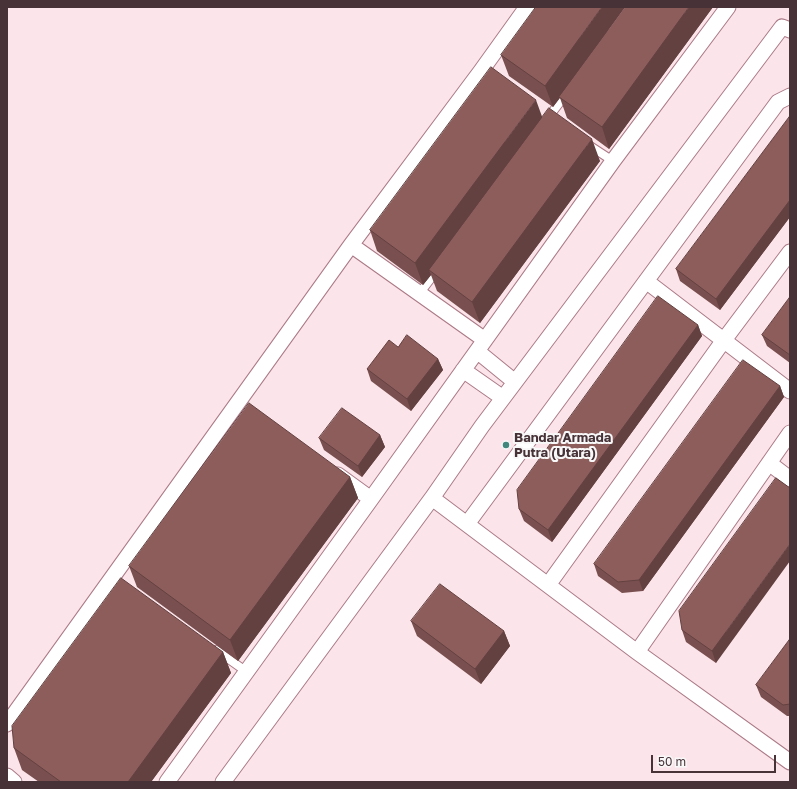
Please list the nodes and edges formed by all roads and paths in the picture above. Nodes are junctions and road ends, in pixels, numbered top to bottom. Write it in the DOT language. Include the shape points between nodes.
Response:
graph roads {
  1 [pos="526,7"];
  2 [pos="728,7"];
  3 [pos="790,30"];
  4 [pos="571,87"];
  5 [pos="790,96"];
  6 [pos="547,119"];
  7 [pos="580,139"];
  8 [pos="613,161"];
  9 [pos="351,245"];
  10 [pos="790,252"];
  11 [pos="442,262"];
  12 [pos="646,281"];
  13 [pos="419,294"];
  14 [pos="724,340"];
  15 [pos="481,346"];
  16 [pos="463,370"];
  17 [pos="515,382"];
  18 [pos="790,390"];
  19 [pos="503,398"];
  20 [pos="238,402"];
  21 [pos="251,411"];
  22 [pos="790,433"];
  23 [pos="769,463"];
  24 [pos="330,469"];
  25 [pos="790,479"];
  26 [pos="432,498"];
  27 [pos="371,499"];
  28 [pos="467,524"];
  29 [pos="548,585"];
  30 [pos="211,647"];
  31 [pos="637,652"];
  32 [pos="247,672"];
  33 [pos="7,724"];
  34 [pos="790,762"];
  35 [pos="7,776"];
  36 [pos="14,782"];
  37 [pos="167,782"];
  38 [pos="224,782"];
  1 -- 9 [label="street" via="484,73"];
  2 -- 8 [label="street"];
  3 -- 17 [label="street" via="782,27"];
  4 -- 6 [label="lane"];
  5 -- 12 [label="street" via="778,102"];
  7 -- 8 [label="lane"];
  8 -- 15 [label="street"];
  9 -- 13 [label="street"];
  9 -- 20 [label="street"];
  10 -- 14 [label="street"];
  11 -- 13 [label="lane"];
  12 -- 14 [label="street"];
  12 -- 28 [label="street"];
  13 -- 15 [label="street"];
  14 -- 18 [label="street"];
  14 -- 29 [label="street"];
  15 -- 16 [label="street"];
  15 -- 17 [label="street"];
  16 -- 19 [label="street"];
  16 -- 27 [label="street"];
  17 -- 19 [label="street"];
  19 -- 26 [label="street"];
  20 -- 21 [label="street"];
  20 -- 33 [label="street" via="118,576"];
  22 -- 23 [label="street"];
  23 -- 25 [label="street"];
  23 -- 31 [label="street"];
  24 -- 27 [label="street"];
  26 -- 28 [label="street"];
  26 -- 38 [label="street"];
  27 -- 32 [label="street"];
  28 -- 29 [label="street"];
  29 -- 31 [label="street"];
  30 -- 32 [label="lane"];
  31 -- 34 [label="street"];
  32 -- 37 [label="street"];
  35 -- 36 [label="street"];
}
